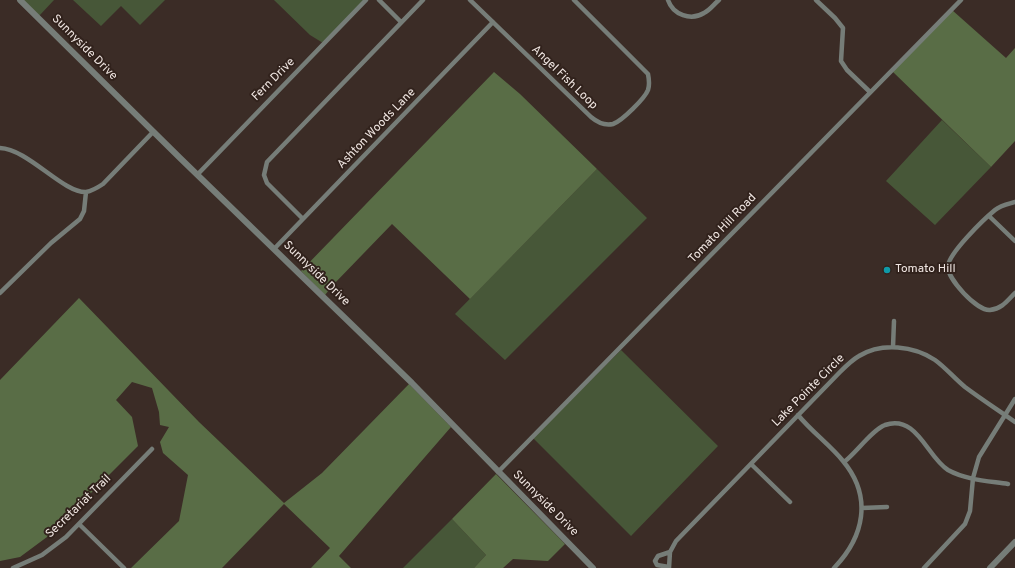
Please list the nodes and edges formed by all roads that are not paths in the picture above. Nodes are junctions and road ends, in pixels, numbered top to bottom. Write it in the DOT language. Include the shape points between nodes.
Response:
graph roads {
  1 [pos="20,0"];
  2 [pos="366,0"];
  3 [pos="378,0"];
  4 [pos="423,0"];
  5 [pos="470,0"];
  6 [pos="574,0"];
  7 [pos="668,0"];
  8 [pos="718,0"];
  9 [pos="816,0"];
  10 [pos="960,0"];
  11 [pos="401,22"];
  12 [pos="493,22"];
  13 [pos="870,92"];
  14 [pos="153,132"];
  15 [pos="0,148"];
  16 [pos="197,175"];
  17 [pos="86,192"];
  18 [pos="1015,202"];
  19 [pos="989,216"];
  20 [pos="303,219"];
  21 [pos="1015,241"];
  22 [pos="274,249"];
  23 [pos="0,293"];
  24 [pos="1015,293"];
  25 [pos="894,321"];
  26 [pos="893,347"];
  27 [pos="1015,399"];
  28 [pos="1005,415"];
  29 [pos="798,416"];
  30 [pos="1015,422"];
  31 [pos="152,449"];
  32 [pos="844,462"];
  33 [pos="751,464"];
  34 [pos="498,472"];
  35 [pos="973,478"];
  36 [pos="1008,484"];
  37 [pos="790,502"];
  38 [pos="887,507"];
  39 [pos="862,508"];
  40 [pos="79,524"];
  41 [pos="1015,542"];
  42 [pos="670,552"];
  43 [pos="669,567"];
  44 [pos="13,568"];
  45 [pos="124,568"];
  46 [pos="594,568"];
  47 [pos="834,568"];
  48 [pos="924,568"];
  49 [pos="990,568"];
  1 -- 14 [label="street, Sunnyside Drive"];
  2 -- 16 [label="street, Fern Drive"];
  3 -- 11 [label="street"];
  4 -- 11 [label="street"];
  5 -- 12 [label="street, Angel Fish Loop"];
  6 -- 12 [label="street, Angel Fish Loop" via="648,74 648,90 645,96 614,124 601,124 590,117"];
  7 -- 8 [label="street" via="671,8 687,16 704,13"];
  9 -- 13 [label="street" via="842,28 840,56 843,66"];
  10 -- 13 [label="street, Tomato Hill Road"];
  11 -- 20 [label="street" via="267,162 264,175 267,183"];
  12 -- 20 [label="street, Ashton Woods Lane"];
  13 -- 34 [label="street, Tomato Hill Road"];
  14 -- 16 [label="street, Sunnyside Drive"];
  14 -- 17 [label="street" via="103,184"];
  15 -- 17 [label="street" via="16,152 71,187"];
  16 -- 22 [label="street, Sunnyside Drive"];
  17 -- 23 [label="street" via="84,211 80,219 51,243"];
  18 -- 19 [label="street" via="999,207"];
  19 -- 21 [label="street"];
  19 -- 24 [label="street" via="955,252 948,264 948,272 956,284 985,309 998,308"];
  20 -- 22 [label="street, Ashton Woods Lane"];
  22 -- 34 [label="street, Sunnyside Drive" via="412,383"];
  25 -- 26 [label="street"];
  26 -- 28 [label="street, Lake Pointe Circle" via="925,354"];
  26 -- 29 [label="street, Lake Pointe Circle" via="866,352 855,358"];
  27 -- 28 [label="street"];
  28 -- 30 [label="street, Lake Pointe Circle"];
  28 -- 35 [label="street" via="983,448"];
  29 -- 32 [label="street"];
  29 -- 33 [label="street, Lake Pointe Circle"];
  31 -- 40 [label="street, Secretariat Trail"];
  32 -- 35 [label="street" via="881,427 897,424 916,433 943,466 955,473"];
  32 -- 39 [label="street" via="858,488"];
  33 -- 37 [label="street"];
  33 -- 42 [label="street, Lake Pointe Circle" via="676,541"];
  34 -- 46 [label="street, Sunnyside Drive"];
  35 -- 36 [label="street"];
  35 -- 48 [label="street" via="970,511 965,524"];
  38 -- 39 [label="street"];
  39 -- 47 [label="street" via="860,526 854,542"];
  40 -- 44 [label="street, Secretariat Trail" via="53,548"];
  40 -- 45 [label="street"];
  41 -- 49 [label="street"];
  42 -- 43 [label="street"];
  42 -- 43 [label="street" via="658,556 655,561 660,567"];
}
